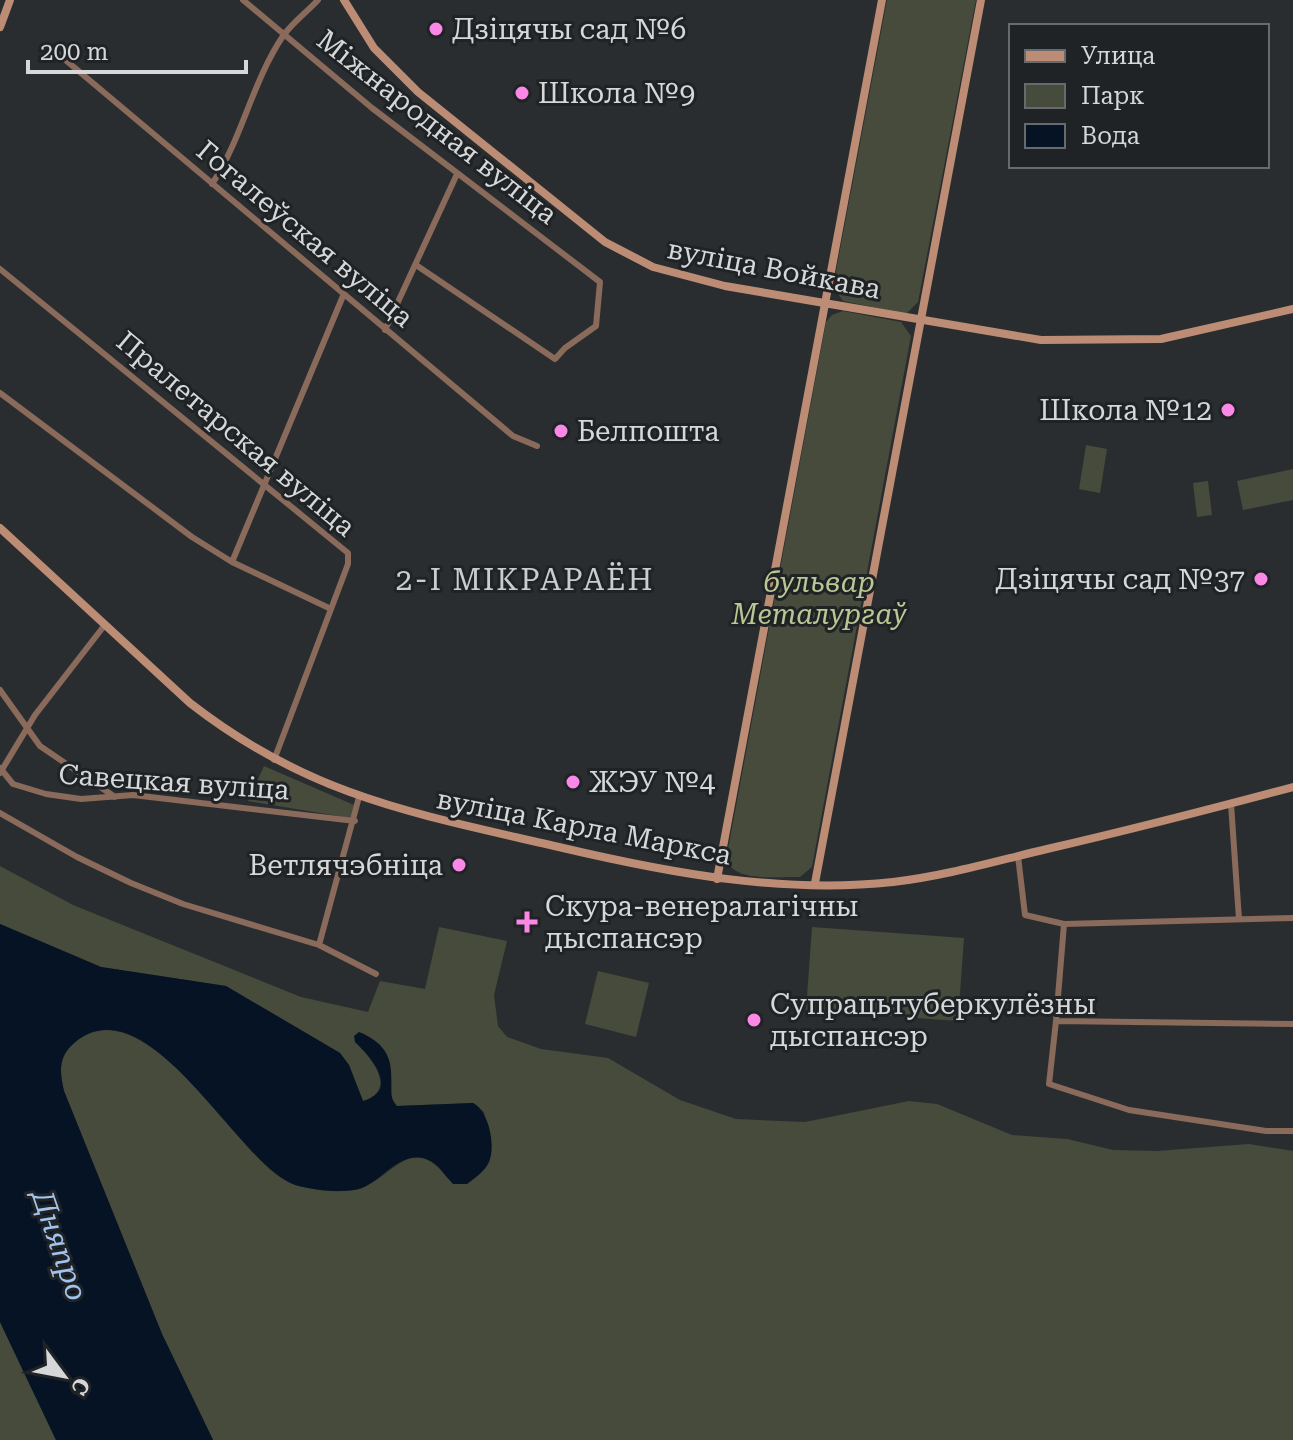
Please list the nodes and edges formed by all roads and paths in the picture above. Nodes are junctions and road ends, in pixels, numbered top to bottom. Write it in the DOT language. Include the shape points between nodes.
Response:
graph roads {
  1 [pos="10,0"];
  2 [pos="243,0"];
  3 [pos="318,0"];
  4 [pos="344,0"];
  5 [pos="882,0"];
  6 [pos="981,0"];
  7 [pos="0,27"];
  8 [pos="284,34"];
  9 [pos="50,47"];
  10 [pos="457,174"];
  11 [pos="212,184"];
  12 [pos="416,265"];
  13 [pos="0,269"];
  14 [pos="343,296"];
  15 [pos="825,303"];
  16 [pos="1293,309"];
  17 [pos="920,319"];
  18 [pos="385,330"];
  19 [pos="0,393"];
  20 [pos="537,446"];
  21 [pos="263,483"];
  22 [pos="0,528"];
  23 [pos="232,562"];
  24 [pos="331,609"];
  25 [pos="104,626"];
  26 [pos="0,690"];
  27 [pos="29,726"];
  28 [pos="274,760"];
  29 [pos="1,771"];
  30 [pos="1293,787"];
  31 [pos="115,797"];
  32 [pos="359,797"];
  33 [pos="1231,804"];
  34 [pos="0,813"];
  35 [pos="355,821"];
  36 [pos="1018,856"];
  37 [pos="717,879"];
  38 [pos="815,883"];
  39 [pos="1293,918"];
  40 [pos="1239,919"];
  41 [pos="1064,924"];
  42 [pos="319,945"];
  43 [pos="376,974"];
  44 [pos="1056,1021"];
  45 [pos="1293,1024"];
  46 [pos="1293,1131"];
  1 -- 7 [label="main road"];
  2 -- 8 [label="street, Міжнародная вуліца"];
  3 -- 8 [label="street"];
  4 -- 15 [label="main road, вуліца Войкава" via="397,73 605,242 678,275"];
  5 -- 15 [label="main road"];
  6 -- 17 [label="main road"];
  8 -- 10 [label="street, Міжнародная вуліца"];
  8 -- 11 [label="street"];
  9 -- 11 [label="street, Гогалеўская вуліца"];
  10 -- 12 [label="street"];
  10 -- 12 [label="street, Міжнародная вуліца" via="600,282 596,326 555,359"];
  11 -- 14 [label="street, Гогалеўская вуліца"];
  12 -- 18 [label="street"];
  13 -- 21 [label="street, Пралетарская вуліца"];
  14 -- 18 [label="street, Гогалеўская вуліца"];
  14 -- 21 [label="street"];
  15 -- 17 [label="main road, вуліца Войкава"];
  15 -- 37 [label="main road"];
  16 -- 17 [label="main road, вуліца Войкава" via="1161,339 1041,340"];
  17 -- 38 [label="main road"];
  18 -- 20 [label="street, Гогалеўская вуліца" via="513,436"];
  19 -- 23 [label="street"];
  21 -- 23 [label="street"];
  21 -- 24 [label="street, Пралетарская вуліца" via="348,553"];
  22 -- 25 [label="main road, вуліца Карла Маркса"];
  23 -- 24 [label="street"];
  24 -- 28 [label="street, Пралетарская вуліца"];
  25 -- 27 [label="street"];
  25 -- 28 [label="main road, вуліца Карла Маркса" via="190,703"];
  26 -- 27 [label="street"];
  27 -- 29 [label="street"];
  27 -- 31 [label="street" via="40,746"];
  28 -- 32 [label="main road, вуліца Карла Маркса"];
  29 -- 31 [label="street, Савецкая вуліца" via="13,784 46,794"];
  30 -- 33 [label="main road, вуліца Карла Маркса"];
  31 -- 35 [label="street, Савецкая вуліца"];
  32 -- 35 [label="street"];
  32 -- 37 [label="main road, вуліца Карла Маркса" via="444,823"];
  33 -- 36 [label="main road, вуліца Карла Маркса"];
  33 -- 40 [label="street"];
  34 -- 42 [label="street" via="77,857 183,904"];
  35 -- 42 [label="street"];
  36 -- 38 [label="main road, вуліца Карла Маркса" via="893,882"];
  36 -- 41 [label="street" via="1025,915"];
  37 -- 38 [label="main road, вуліца Карла Маркса"];
  39 -- 40 [label="street"];
  40 -- 41 [label="street"];
  41 -- 44 [label="street"];
  42 -- 43 [label="street"];
  44 -- 45 [label="street"];
  44 -- 46 [label="street" via="1049,1084 1129,1110"];
}
